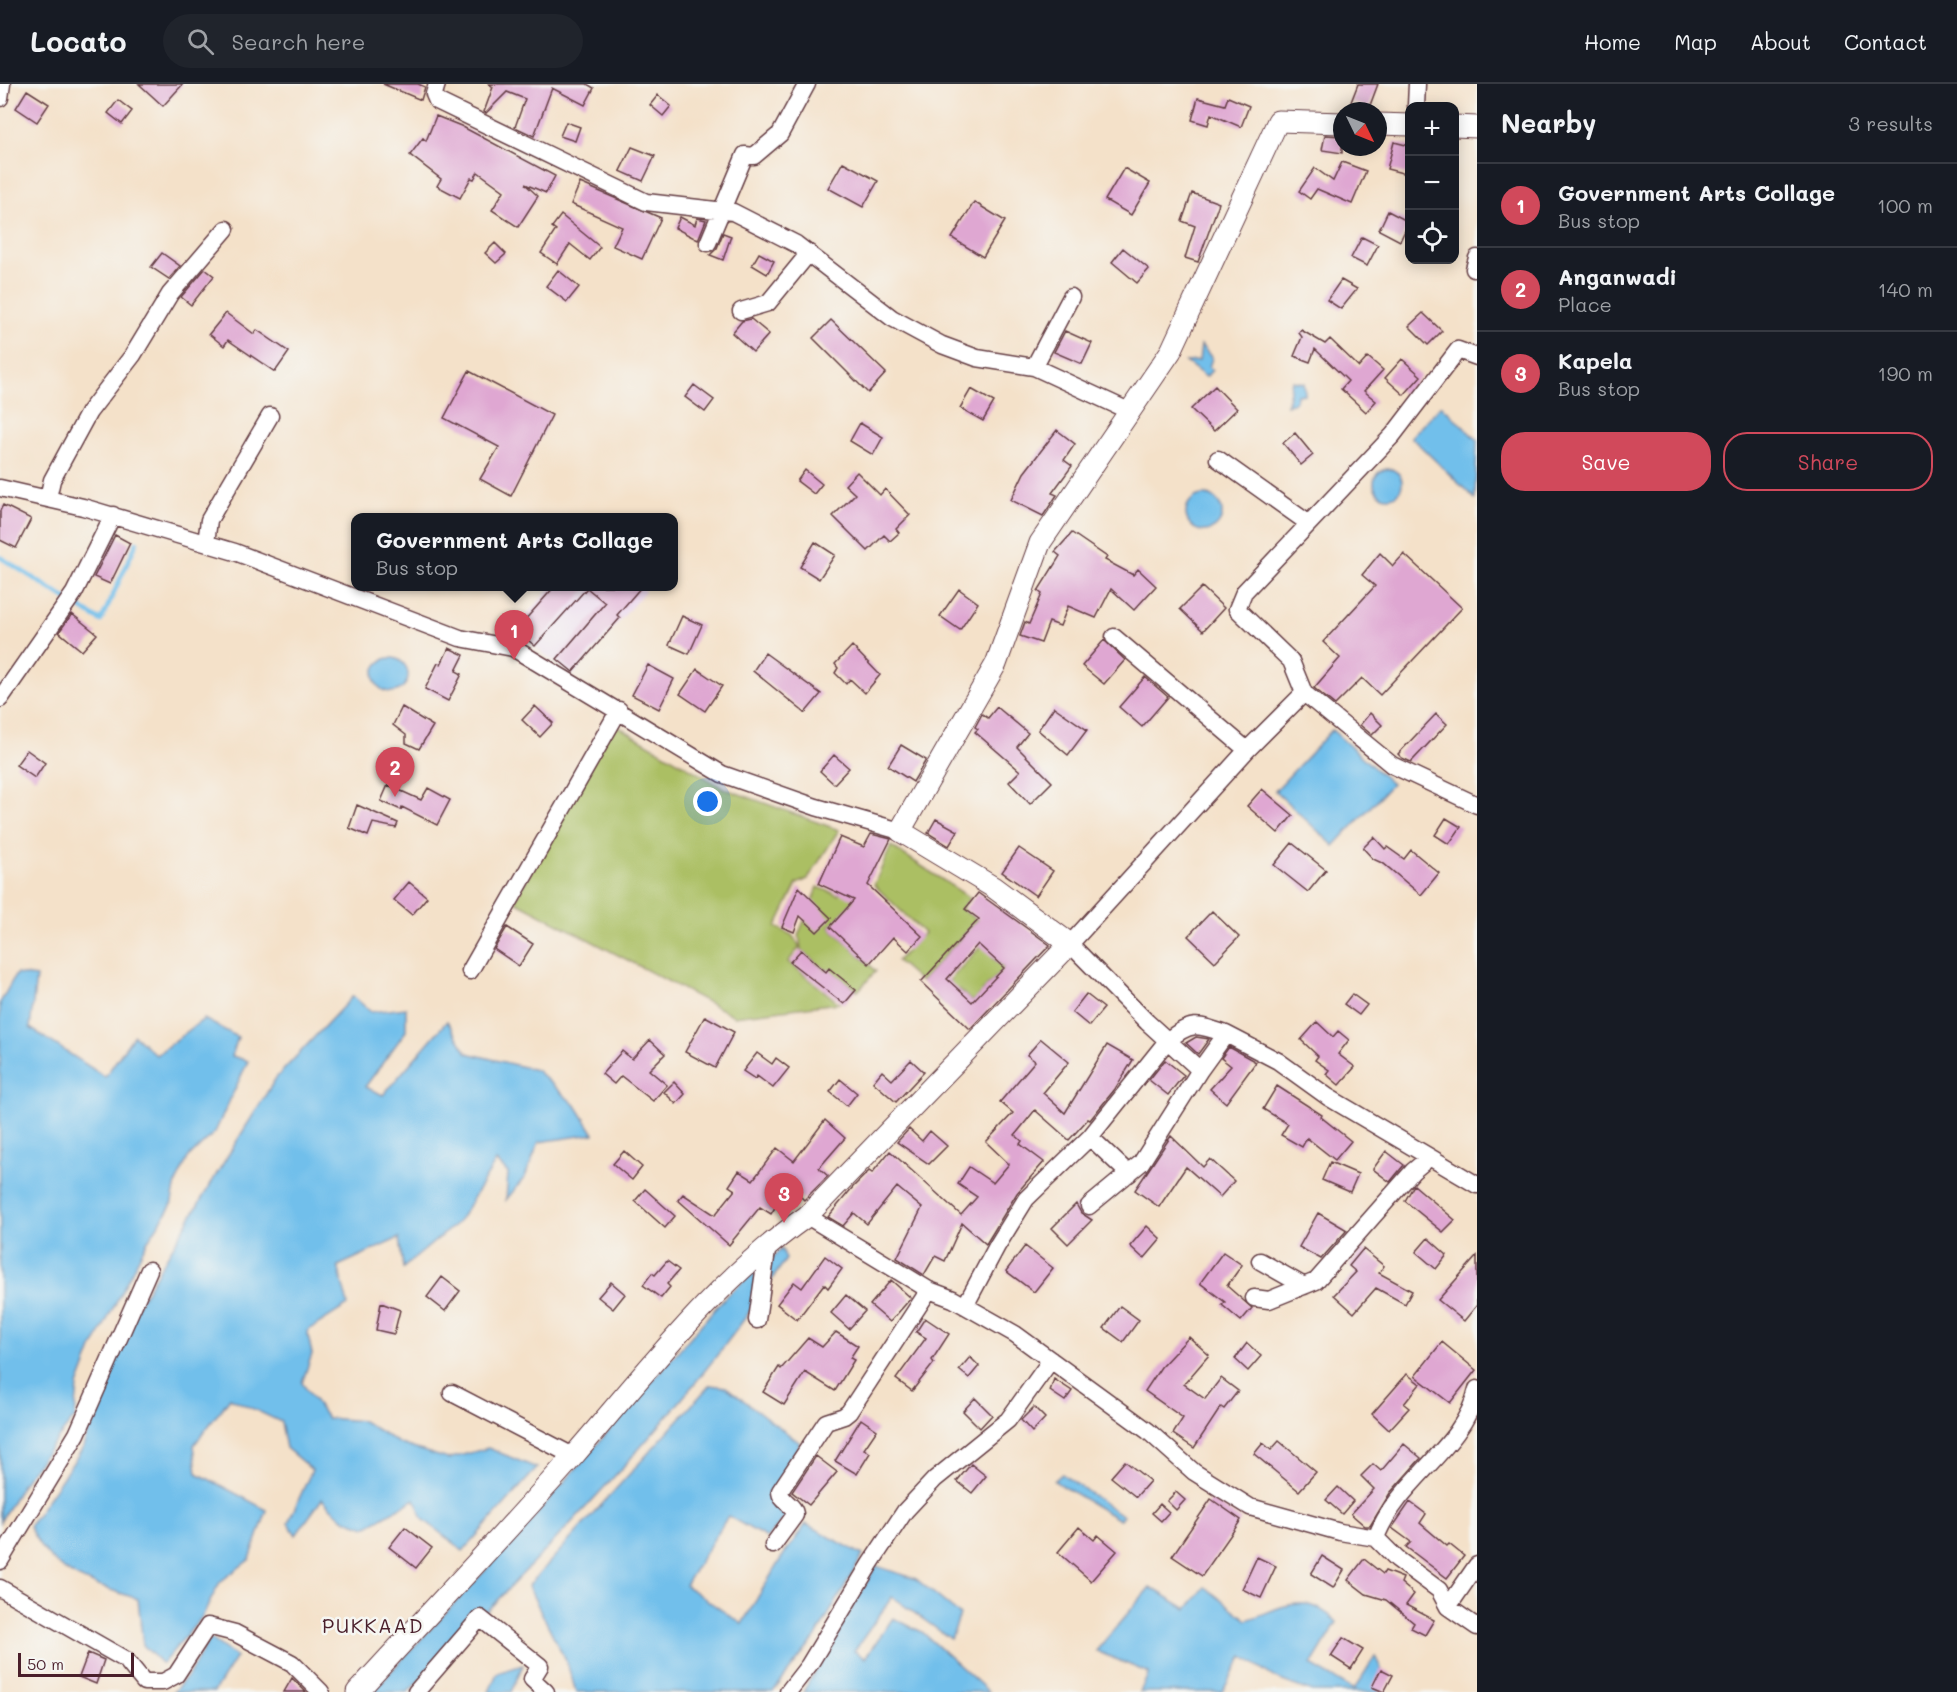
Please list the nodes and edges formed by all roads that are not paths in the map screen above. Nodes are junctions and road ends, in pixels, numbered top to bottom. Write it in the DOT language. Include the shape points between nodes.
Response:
graph roads {
  1 [pos="2,84"];
  2 [pos="437,84"];
  3 [pos="807,84"];
  4 [pos="1417,84"];
  5 [pos="0,98"];
  6 [pos="1416,102"];
  7 [pos="1333,123"];
  8 [pos="1387,124"];
  9 [pos="1405,125"];
  10 [pos="1459,126"];
  11 [pos="1477,127"];
  12 [pos="722,210"];
  13 [pos="226,229"];
  14 [pos="708,243"];
  15 [pos="809,253"];
  16 [pos="1071,297"];
  17 [pos="741,310"];
  18 [pos="1477,357"];
  19 [pos="1034,367"];
  20 [pos="1131,412"];
  21 [pos="270,416"];
  22 [pos="1218,459"];
  23 [pos="0,488"];
  24 [pos="48,498"];
  25 [pos="113,515"];
  26 [pos="1308,523"];
  27 [pos="206,543"];
  28 [pos="1114,637"];
  29 [pos="1304,693"];
  30 [pos="0,699"];
  31 [pos="619,710"];
  32 [pos="1246,750"];
  33 [pos="1477,805"];
  34 [pos="900,831"];
  35 [pos="1070,945"];
  36 [pos="470,971"];
  37 [pos="1226,1034"];
  38 [pos="1167,1041"];
  39 [pos="1200,1070"];
  40 [pos="1090,1137"];
  41 [pos="1430,1157"];
  42 [pos="1129,1174"];
  43 [pos="1477,1185"];
  44 [pos="1089,1206"];
  45 [pos="807,1216"];
  46 [pos="768,1244"];
  47 [pos="1260,1261"];
  48 [pos="149,1270"];
  49 [pos="1304,1286"];
  50 [pos="929,1290"];
  51 [pos="1254,1298"];
  52 [pos="965,1306"];
  53 [pos="757,1320"];
  54 [pos="1051,1360"];
  55 [pos="1477,1389"];
  56 [pos="452,1393"];
  57 [pos="573,1456"];
  58 [pos="1376,1538"];
  59 [pos="773,1545"];
  60 [pos="0,1561"];
  61 [pos="1477,1565"];
  62 [pos="0,1587"];
  63 [pos="1448,1607"];
  64 [pos="1477,1628"];
  65 [pos="321,1692"];
  66 [pos="357,1692"];
  67 [pos="416,1692"];
  68 [pos="546,1692"];
  69 [pos="788,1692"];
  1 -- 5 [label="street"];
  2 -- 12 [label="street" via="437,101 646,202"];
  3 -- 12 [label="street" via="780,134 754,156 745,155"];
  4 -- 6 [label="street"];
  7 -- 20 [label="street" via="1278,121 1172,351"];
  8 -- 9 [label="street"];
  10 -- 11 [label="street"];
  12 -- 14 [label="street"];
  12 -- 15 [label="street" via="768,229"];
  13 -- 24 [label="street" via="170,294 133,355 89,412 52,480"];
  15 -- 17 [label="street" via="768,303"];
  15 -- 19 [label="street" via="892,318 942,345 977,358"];
  16 -- 19 [label="street"];
  18 -- 26 [label="street" via="1458,350 1393,435"];
  19 -- 20 [label="street"];
  20 -- 34 [label="street" via="1040,543 996,663"];
  21 -- 27 [label="street" via="209,520"];
  22 -- 26 [label="street"];
  23 -- 24 [label="street"];
  24 -- 25 [label="street"];
  25 -- 27 [label="street"];
  25 -- 30 [label="street" via="76,589"];
  26 -- 29 [label="street" via="1244,592 1237,609 1291,661"];
  27 -- 31 [label="street" via="460,638 513,648"];
  28 -- 32 [label="street"];
  29 -- 32 [label="street"];
  29 -- 33 [label="street" via="1392,765"];
  31 -- 34 [label="street" via="723,774"];
  31 -- 36 [label="street"];
  32 -- 35 [label="street"];
  34 -- 35 [label="street" via="993,887"];
  35 -- 38 [label="street"];
  35 -- 45 [label="street"];
  37 -- 38 [label="street" via="1192,1025"];
  37 -- 39 [label="street"];
  37 -- 41 [label="street" via="1278,1061 1328,1097"];
  38 -- 39 [label="street"];
  38 -- 40 [label="street"];
  39 -- 42 [label="street" via="1141,1164"];
  40 -- 42 [label="street"];
  40 -- 52 [label="street" via="1026,1199"];
  41 -- 43 [label="street"];
  41 -- 49 [label="street" via="1413,1171 1316,1281"];
  42 -- 44 [label="street"];
  45 -- 46 [label="street"];
  45 -- 50 [label="street"];
  46 -- 53 [label="street"];
  46 -- 57 [label="street" via="712,1296"];
  47 -- 49 [label="street"];
  48 -- 60 [label="street" via="77,1434"];
  49 -- 51 [label="street" via="1269,1300"];
  50 -- 52 [label="street"];
  50 -- 59 [label="street" via="849,1412 826,1422 780,1491 795,1515"];
  52 -- 54 [label="street"];
  54 -- 58 [label="street" via="1148,1431 1194,1472 1250,1507"];
  54 -- 69 [label="street" via="1008,1420 934,1479 905,1512"];
  55 -- 58 [label="street" via="1469,1416 1402,1493"];
  56 -- 57 [label="street"];
  57 -- 66 [label="street"];
  58 -- 63 [label="street" via="1439,1590"];
  61 -- 63 [label="street"];
  62 -- 65 [label="street" via="126,1660 144,1682 163,1682 176,1675 208,1626 235,1634 292,1664"];
  63 -- 64 [label="street"];
  67 -- 68 [label="street" via="480,1618 540,1666 532,1679"];
}
